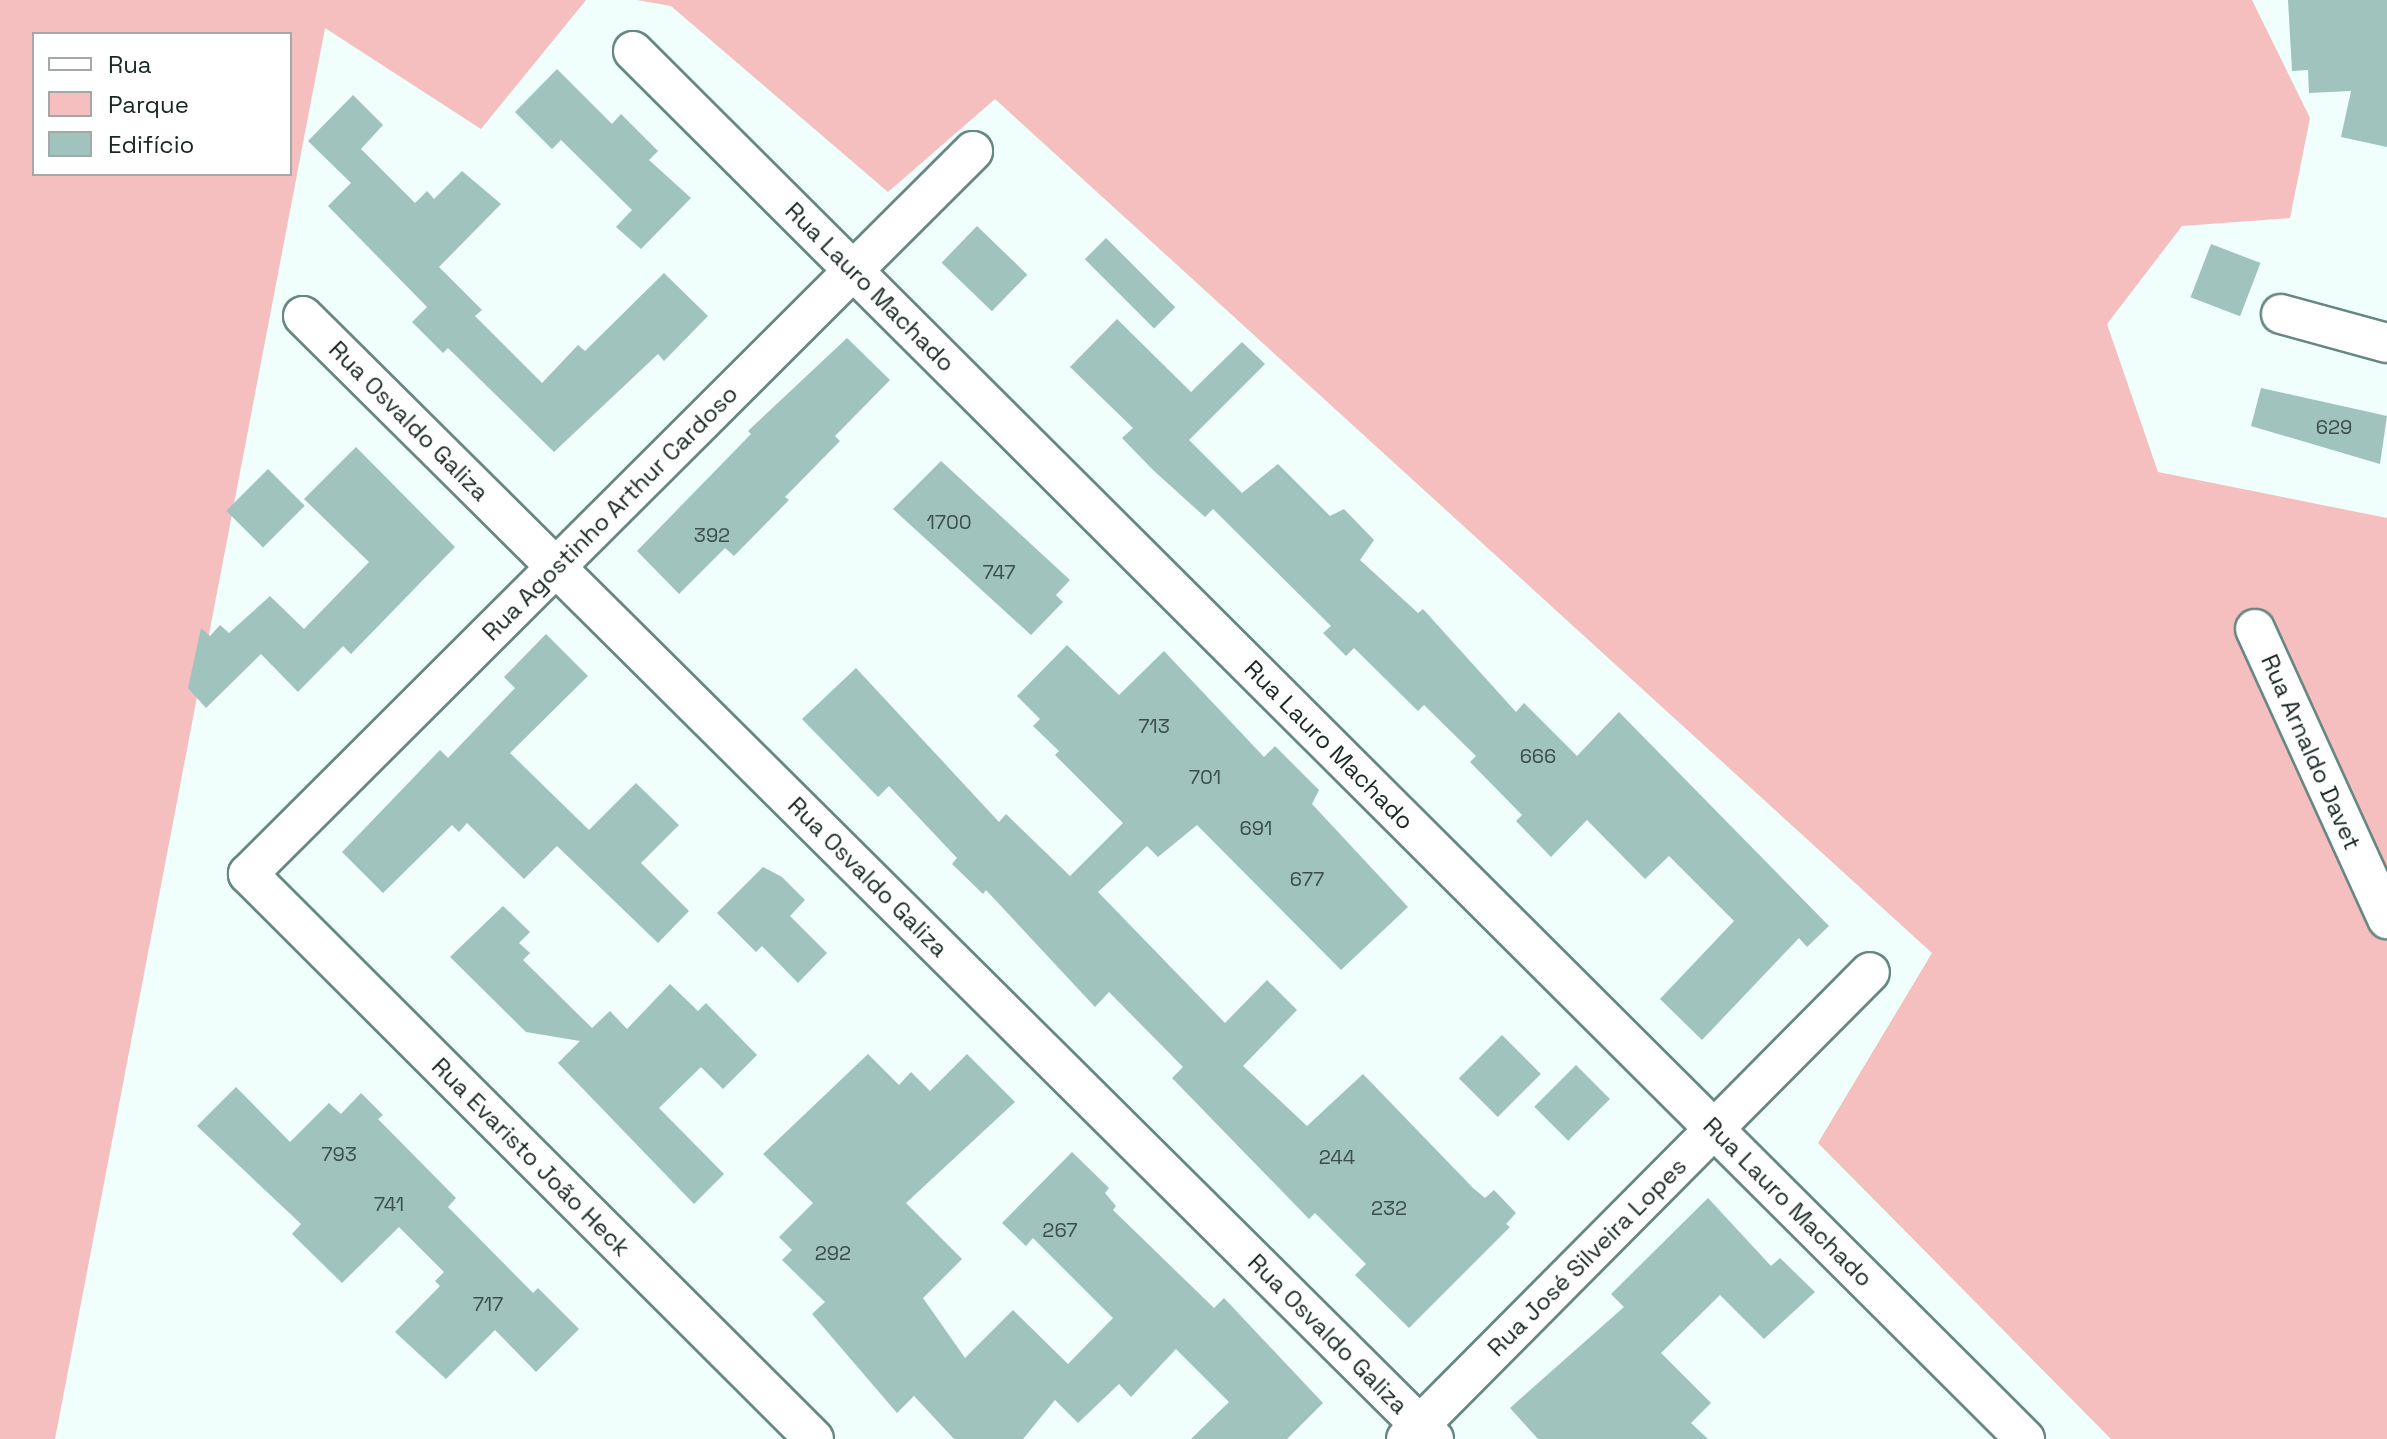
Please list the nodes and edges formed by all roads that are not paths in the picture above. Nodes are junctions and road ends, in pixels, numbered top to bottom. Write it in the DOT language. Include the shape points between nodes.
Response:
graph roads {
  1 [pos="633,51"];
  2 [pos="973,151"];
  3 [pos="854,271"];
  4 [pos="2281,314"];
  5 [pos="303,316"];
  6 [pos="2387,343"];
  7 [pos="556,567"];
  8 [pos="2255,629"];
  9 [pos="248,874"];
  10 [pos="2387,919"];
  11 [pos="1870,972"];
  12 [pos="1714,1129"];
  13 [pos="1420,1434"];
  14 [pos="814,1439"];
  15 [pos="2025,1439"];
  1 -- 3 [label="street, Rua Lauro Machado"];
  2 -- 3 [label="street, Rua Agostinho Arthur Cardoso"];
  3 -- 7 [label="street, Rua Agostinho Arthur Cardoso"];
  3 -- 12 [label="street, Rua Lauro Machado"];
  4 -- 6 [label="street"];
  5 -- 7 [label="street, Rua Osvaldo Galiza"];
  7 -- 9 [label="street, Rua Agostinho Arthur Cardoso"];
  7 -- 13 [label="street, Rua Osvaldo Galiza"];
  8 -- 10 [label="street, Rua Arnaldo Davet"];
  9 -- 14 [label="street, Rua Evaristo João Heck"];
  11 -- 12 [label="street, Rua José Silveira Lopes"];
  12 -- 13 [label="street, Rua José Silveira Lopes"];
  12 -- 15 [label="street, Rua Lauro Machado"];
}
